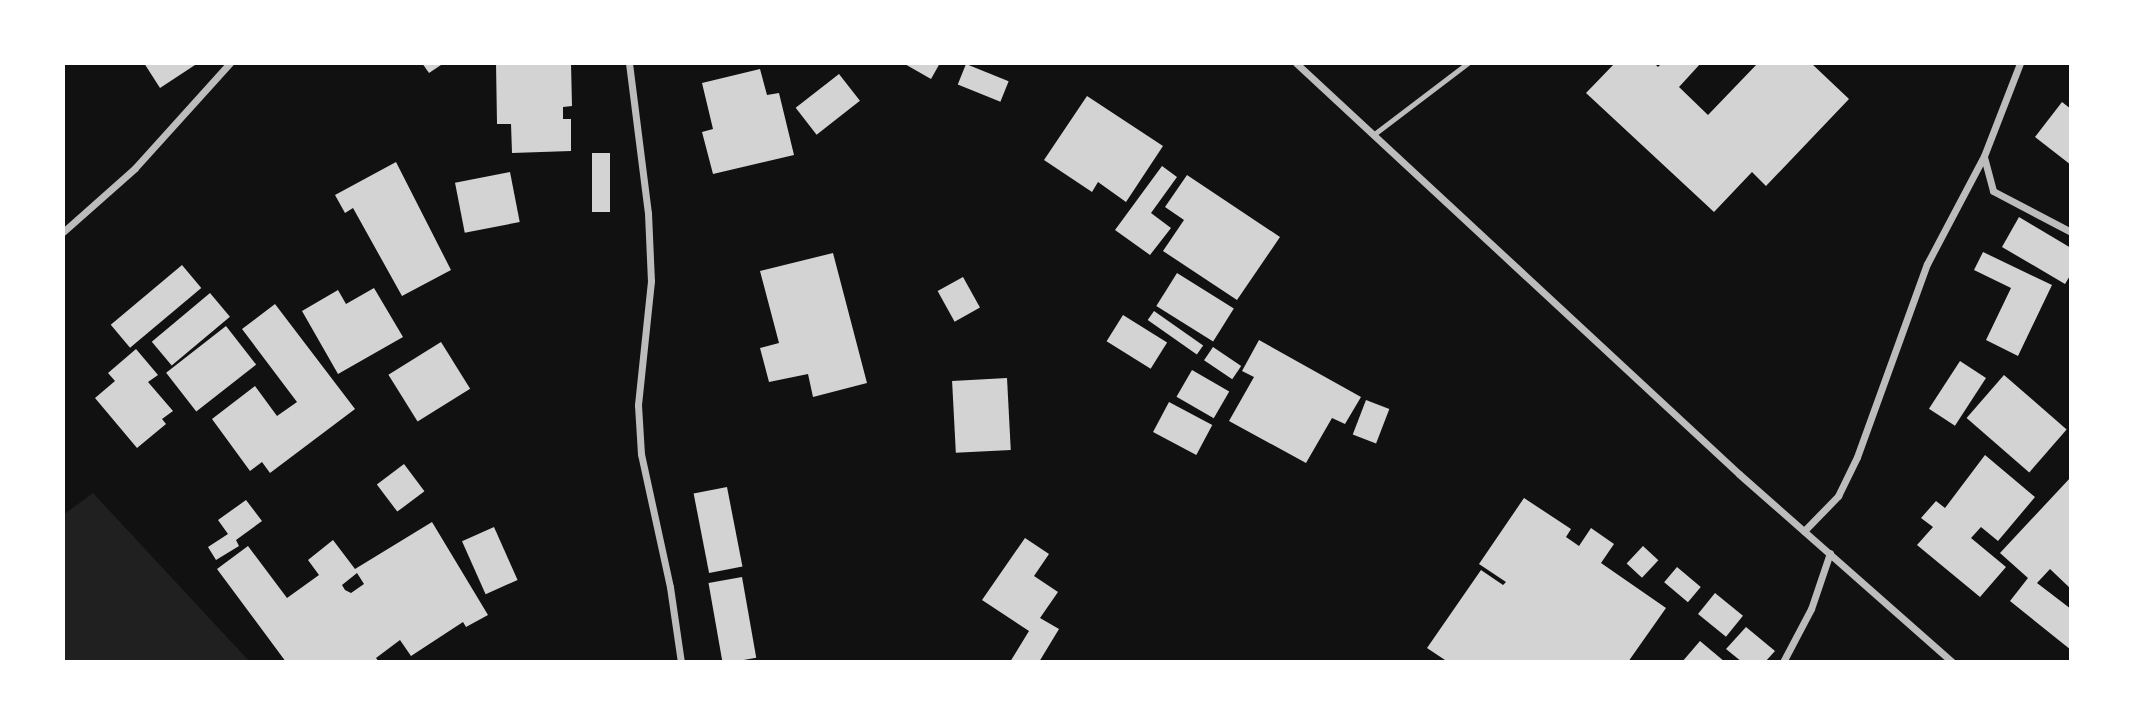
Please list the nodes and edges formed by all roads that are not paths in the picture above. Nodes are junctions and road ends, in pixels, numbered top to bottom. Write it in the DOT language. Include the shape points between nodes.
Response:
graph roads {
  1 [pos="230,63"];
  2 [pos="629,63"];
  3 [pos="1296,63"];
  4 [pos="1468,63"];
  5 [pos="2020,63"];
  6 [pos="1373,135"];
  7 [pos="1984,156"];
  8 [pos="63,232"];
  9 [pos="2071,232"];
  10 [pos="1804,531"];
  11 [pos="1830,553"];
  12 [pos="681,662"];
  13 [pos="1783,662"];
  14 [pos="1952,662"];
  1 -- 8 [label="street" via="135,168"];
  2 -- 12 [label="street" via="648,213 651,281 638,405 641,454"];
  3 -- 6 [label="street"];
  4 -- 6 [label="lane"];
  5 -- 7 [label="street"];
  6 -- 10 [label="street"];
  7 -- 9 [label="street" via="1993,191"];
  7 -- 10 [label="street" via="1927,264 1857,457 1838,496"];
  10 -- 11 [label="street"];
  11 -- 13 [label="street" via="1811,609"];
  11 -- 14 [label="street"];
}
